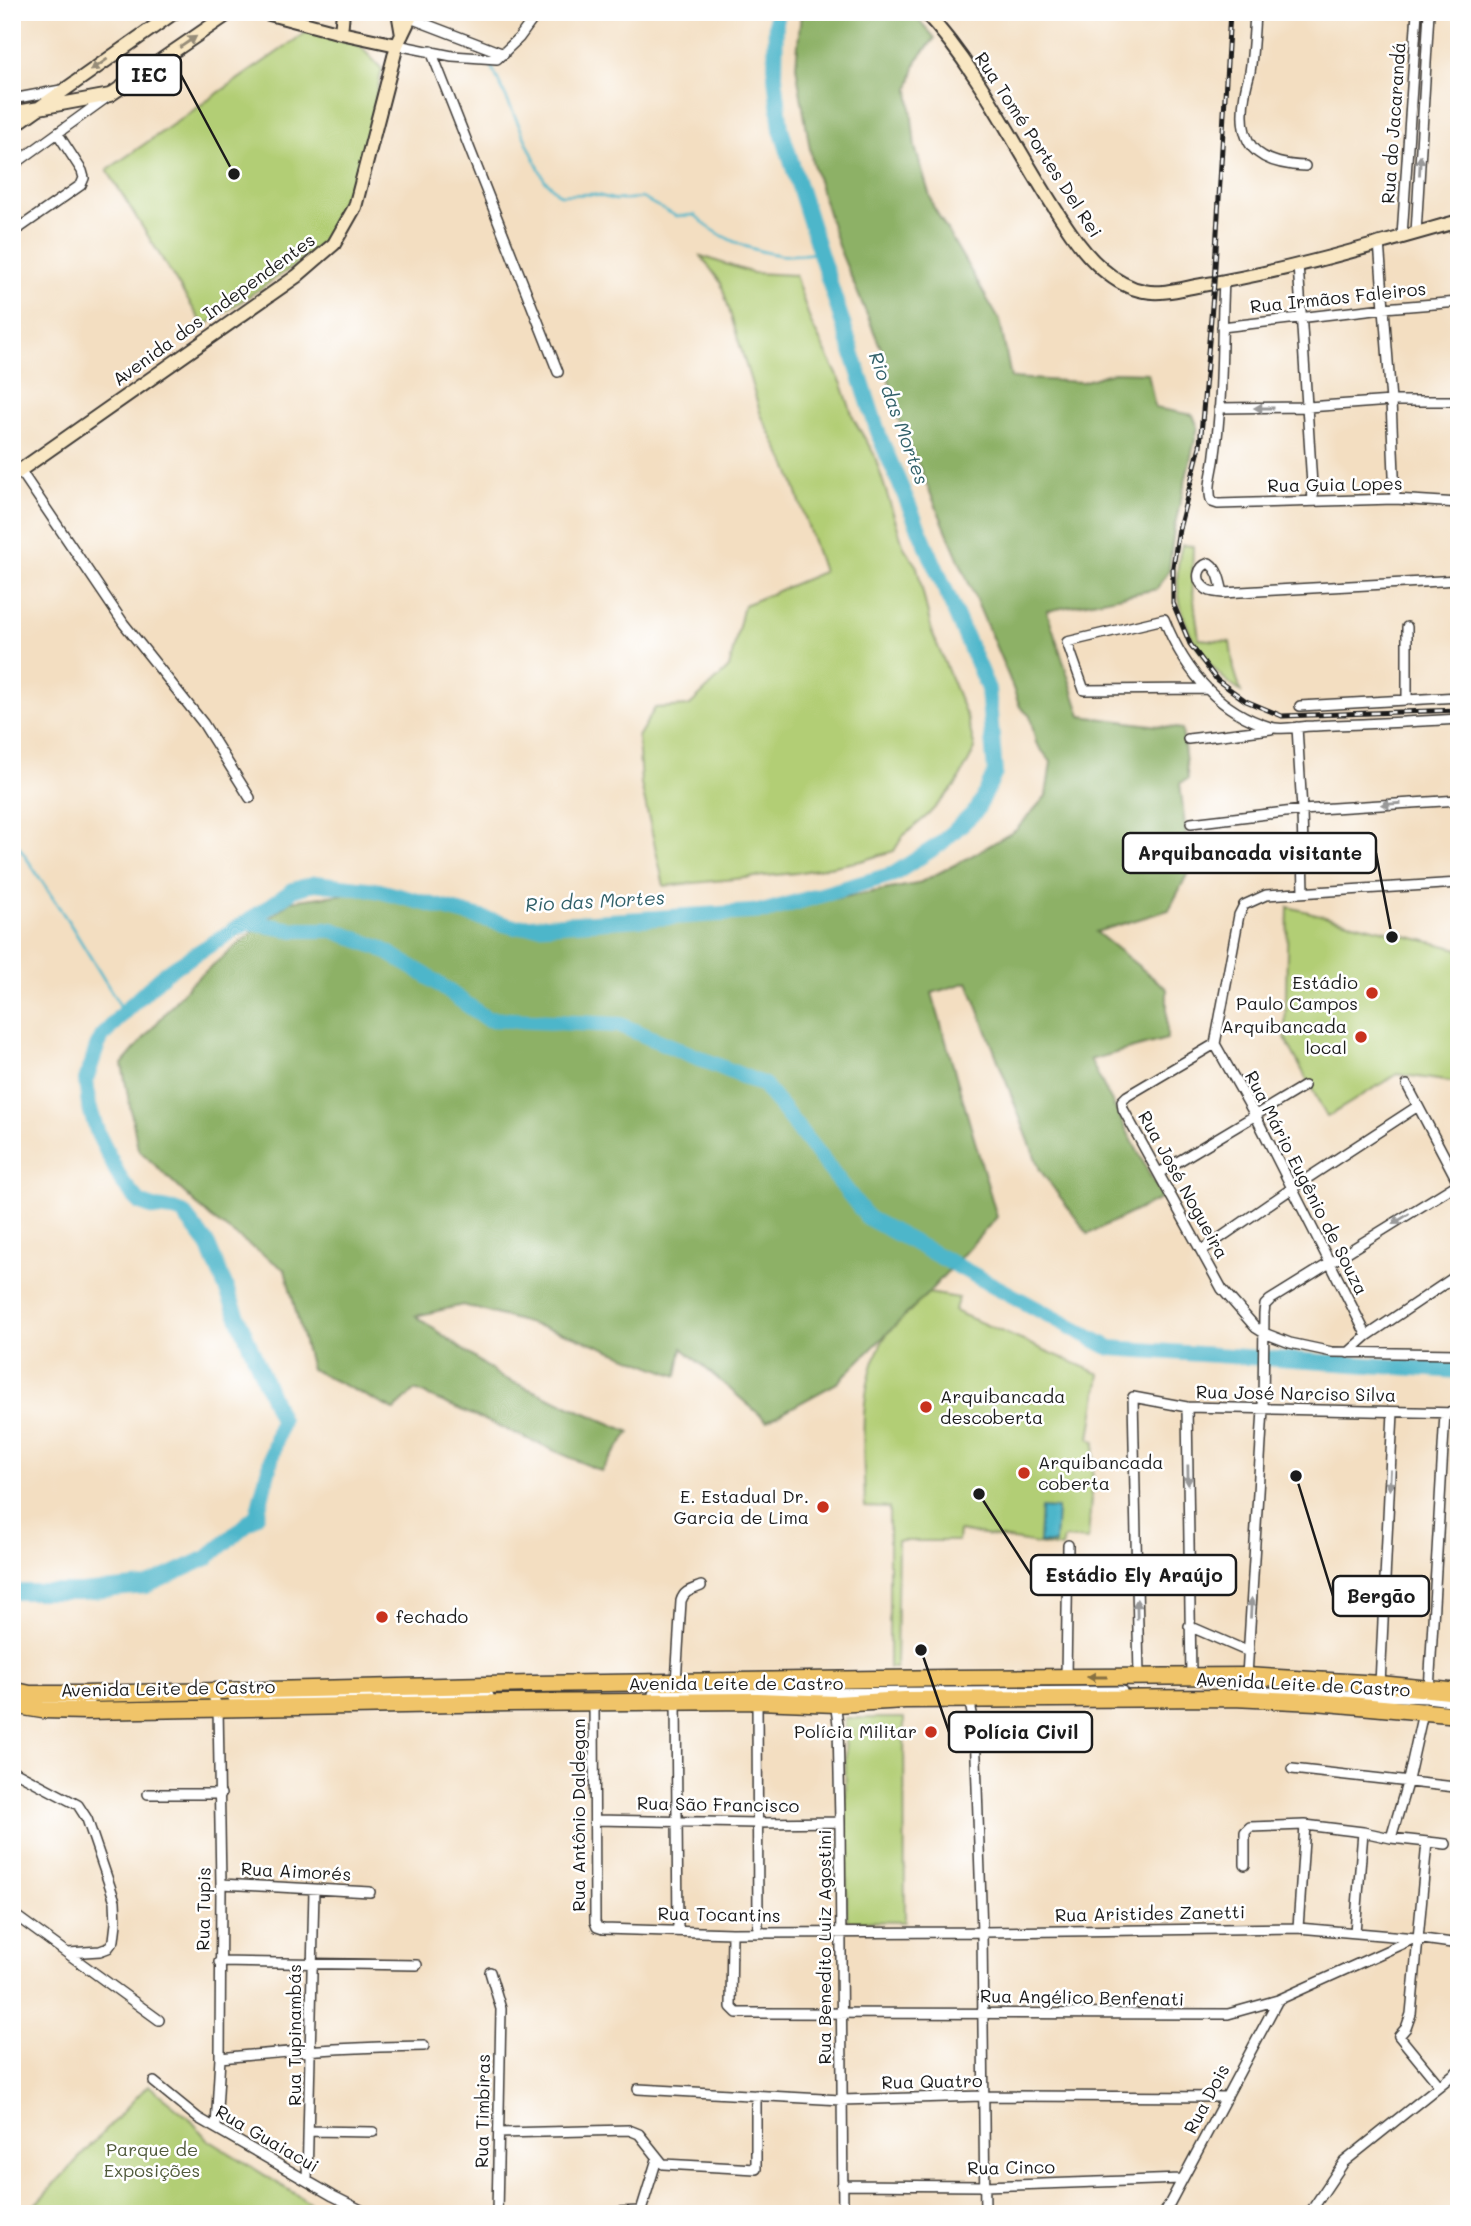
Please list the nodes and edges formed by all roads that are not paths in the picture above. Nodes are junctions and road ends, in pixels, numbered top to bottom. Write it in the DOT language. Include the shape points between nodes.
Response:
graph roads {
  1 [pos="175,12"];
  2 [pos="231,12"];
  3 [pos="262,12"];
  4 [pos="343,12"];
  5 [pos="538,12"];
  6 [pos="925,12"];
  7 [pos="1255,12"];
  8 [pos="1417,12"];
  9 [pos="1429,12"];
  10 [pos="407,14"];
  11 [pos="341,33"];
  12 [pos="399,40"];
  13 [pos="431,51"];
  14 [pos="504,54"];
  15 [pos="1413,83"];
  16 [pos="1424,84"];
  17 [pos="66,89"];
  18 [pos="110,94"];
  19 [pos="12,99"];
  20 [pos="39,108"];
  21 [pos="12,113"];
  22 [pos="12,127"];
  23 [pos="58,134"];
  24 [pos="1409,136"];
  25 [pos="1422,137"];
  26 [pos="12,166"];
  27 [pos="1305,166"];
  28 [pos="1459,221"];
  29 [pos="12,233"];
  30 [pos="1416,233"];
  31 [pos="1402,236"];
  32 [pos="1379,242"];
  33 [pos="1298,264"];
  34 [pos="1224,281"];
  35 [pos="1459,302"];
  36 [pos="1384,308"];
  37 [pos="1302,318"];
  38 [pos="1222,327"];
  39 [pos="558,372"];
  40 [pos="1391,401"];
  41 [pos="1459,401"];
  42 [pos="1308,407"];
  43 [pos="1219,408"];
  44 [pos="16,473"];
  45 [pos="1395,499"];
  46 [pos="1313,501"];
  47 [pos="1459,503"];
  48 [pos="1459,580"];
  49 [pos="1223,593"];
  50 [pos="1407,627"];
  51 [pos="1206,689"];
  52 [pos="1459,697"];
  53 [pos="1407,700"];
  54 [pos="1300,706"];
  55 [pos="1459,719"];
  56 [pos="1297,727"];
  57 [pos="1272,729"];
  58 [pos="1188,739"];
  59 [pos="250,798"];
  60 [pos="1459,800"];
  61 [pos="1302,810"];
  62 [pos="1191,822"];
  63 [pos="1459,883"];
  64 [pos="1304,892"];
  65 [pos="1215,1044"];
  66 [pos="1407,1085"];
  67 [pos="1304,1086"];
  68 [pos="1418,1106"];
  69 [pos="1255,1115"];
  70 [pos="1159,1173"];
  71 [pos="1459,1183"];
  72 [pos="1291,1189"];
  73 [pos="1201,1251"];
  74 [pos="1329,1263"];
  75 [pos="1459,1274"];
  76 [pos="1264,1333"];
  77 [pos="1367,1336"];
  78 [pos="1348,1353"];
  79 [pos="1459,1354"];
  80 [pos="1187,1407"];
  81 [pos="1263,1409"];
  82 [pos="1393,1412"];
  83 [pos="1445,1413"];
  84 [pos="1459,1413"];
  85 [pos="1068,1545"];
  86 [pos="701,1586"];
  87 [pos="1189,1626"];
  88 [pos="1249,1652"];
  89 [pos="1191,1676"];
  90 [pos="1247,1676"];
  91 [pos="1139,1677"];
  92 [pos="1066,1678"];
  93 [pos="1380,1684"];
  94 [pos="12,1690"];
  95 [pos="965,1690"];
  96 [pos="758,1692"];
  97 [pos="834,1692"];
  98 [pos="1459,1692"];
  99 [pos="676,1693"];
  100 [pos="1235,1694"];
  101 [pos="12,1698"];
  102 [pos="216,1699"];
  103 [pos="1427,1699"];
  104 [pos="1459,1702"];
  105 [pos="594,1703"];
  106 [pos="12,1704"];
  107 [pos="1459,1714"];
  108 [pos="1292,1769"];
  109 [pos="12,1770"];
  110 [pos="1408,1780"];
  111 [pos="1455,1787"];
  112 [pos="148,1794"];
  113 [pos="221,1794"];
  114 [pos="594,1820"];
  115 [pos="676,1820"];
  116 [pos="840,1822"];
  117 [pos="757,1823"];
  118 [pos="1305,1825"];
  119 [pos="1363,1832"];
  120 [pos="1391,1838"];
  121 [pos="1427,1842"];
  122 [pos="1446,1844"];
  123 [pos="1245,1865"];
  124 [pos="221,1884"];
  125 [pos="314,1889"];
  126 [pos="370,1892"];
  127 [pos="12,1913"];
  128 [pos="597,1927"];
  129 [pos="1297,1928"];
  130 [pos="678,1930"];
  131 [pos="758,1932"];
  132 [pos="841,1932"];
  133 [pos="982,1932"];
  134 [pos="1355,1932"];
  135 [pos="732,1933"];
  136 [pos="1416,1938"];
  137 [pos="1459,1944"];
  138 [pos="68,1953"];
  139 [pos="219,1962"];
  140 [pos="311,1965"];
  141 [pos="417,1965"];
  142 [pos="491,1972"];
  143 [pos="1278,2000"];
  144 [pos="842,2013"];
  145 [pos="982,2013"];
  146 [pos="159,2020"];
  147 [pos="424,2046"];
  148 [pos="310,2049"];
  149 [pos="220,2057"];
  150 [pos="1459,2070"];
  151 [pos="154,2082"];
  152 [pos="1439,2085"];
  153 [pos="639,2089"];
  154 [pos="756,2095"];
  155 [pos="983,2096"];
  156 [pos="1227,2097"];
  157 [pos="841,2100"];
  158 [pos="216,2127"];
  159 [pos="310,2131"];
  160 [pos="373,2132"];
  161 [pos="499,2133"];
  162 [pos="657,2159"];
  163 [pos="1181,2179"];
  164 [pos="307,2181"];
  165 [pos="842,2185"];
  166 [pos="985,2186"];
  167 [pos="641,2212"];
  168 [pos="369,2214"];
  169 [pos="497,2214"];
  170 [pos="567,2214"];
  171 [pos="843,2214"];
  172 [pos="985,2214"];
  173 [pos="1164,2214"];
  174 [pos="1309,2214"];
  1 -- 17 [label="main road, one-way"];
  18 -- 2 [label="main road, one-way"];
  3 -- 11 [label="main road"];
  4 -- 11 [label="main road"];
  5 -- 14 [label="street"];
  6 -- 34 [label="main road, Rua Tomé Portes Del Rei" via="971,73 1072,235 1099,266 1123,284 1144,292"];
  7 -- 27 [label="street" via="1244,103 1247,142 1266,159"];
  8 -- 15 [label="street, Rua do Jacarandá"];
  9 -- 16 [label="street, Rua do Jacarandá"];
  10 -- 12 [label="main road"];
  10 -- 14 [label="street"];
  11 -- 12 [label="main road"];
  12 -- 13 [label="street"];
  12 -- 44 [label="main road, Avenida dos Independentes" via="355,206 334,244 297,276"];
  13 -- 14 [label="street" via="484,60"];
  13 -- 39 [label="street"];
  15 -- 16 [label="street"];
  15 -- 24 [label="street, Rua do Jacarandá"];
  16 -- 25 [label="street, Rua do Jacarandá"];
  17 -- 19 [label="street"];
  17 -- 20 [label="main road"];
  18 -- 20 [label="main road"];
  18 -- 23 [label="street"];
  20 -- 21 [label="main road"];
  20 -- 22 [label="main road"];
  23 -- 26 [label="street"];
  23 -- 29 [label="street" via="82,171 81,185"];
  24 -- 25 [label="street"];
  24 -- 31 [label="street, Rua do Jacarandá"];
  30 -- 25 [label="street, Rua do Jacarandá, one-way"];
  28 -- 30 [label="main road, Rua Tomé Portes Del Rei"];
  30 -- 31 [label="main road, Rua Tomé Portes Del Rei"];
  31 -- 32 [label="main road, Rua Tomé Portes Del Rei"];
  32 -- 33 [label="main road, Rua Tomé Portes Del Rei"];
  32 -- 36 [label="street"];
  33 -- 34 [label="main road, Rua Tomé Portes Del Rei"];
  33 -- 37 [label="street"];
  34 -- 38 [label="street"];
  35 -- 36 [label="street, Rua Irmãos Faleiros"];
  36 -- 37 [label="street, Rua Irmãos Faleiros"];
  36 -- 40 [label="street"];
  37 -- 38 [label="street, Rua Irmãos Faleiros"];
  37 -- 42 [label="street"];
  38 -- 43 [label="street"];
  40 -- 41 [label="street"];
  40 -- 42 [label="street"];
  40 -- 45 [label="street"];
  42 -- 43 [label="street, one-way"];
  42 -- 46 [label="street"];
  43 -- 46 [label="street, Rua Guia Lopes" via="1209,495 1212,502"];
  44 -- 59 [label="street" via="124,624 203,723"];
  45 -- 46 [label="street, Rua Guia Lopes"];
  45 -- 47 [label="street, Rua Guia Lopes"];
  48 -- 49 [label="street"];
  50 -- 53 [label="street"];
  51 -- 51 [label="street" via="1188,668 1164,619 1068,642 1084,690"];
  51 -- 57 [label="street" via="1222,703"];
  52 -- 53 [label="street"];
  53 -- 54 [label="street"];
  55 -- 56 [label="street"];
  56 -- 57 [label="street"];
  56 -- 61 [label="street"];
  57 -- 58 [label="street"];
  60 -- 61 [label="street, one-way"];
  61 -- 62 [label="street"];
  61 -- 64 [label="street"];
  63 -- 64 [label="street"];
  64 -- 65 [label="street" via="1266,895 1244,905 1238,915"];
  65 -- 69 [label="street, Rua Mário Eugênio de Souza"];
  65 -- 70 [label="street, Rua José Nogueira" via="1122,1101"];
  66 -- 68 [label="street"];
  67 -- 69 [label="street"];
  68 -- 71 [label="street"];
  68 -- 72 [label="street"];
  69 -- 70 [label="street"];
  69 -- 72 [label="street, Rua Mário Eugênio de Souza"];
  70 -- 73 [label="street, Rua José Nogueira"];
  71 -- 74 [label="street, one-way"];
  72 -- 73 [label="street"];
  72 -- 74 [label="street, Rua Mário Eugênio de Souza"];
  73 -- 76 [label="street, Rua José Nogueira" via="1227,1297"];
  74 -- 76 [label="street" via="1265,1305"];
  74 -- 77 [label="street, Rua Mário Eugênio de Souza"];
  75 -- 77 [label="street"];
  76 -- 78 [label="street" via="1304,1347"];
  76 -- 81 [label="street"];
  77 -- 78 [label="street"];
  78 -- 79 [label="street"];
  80 -- 81 [label="street, Rua José Narciso Silva"];
  80 -- 87 [label="street, one-way"];
  91 -- 80 [label="street, Rua José Narciso Silva, one-way" via="1133,1397"];
  81 -- 82 [label="street, Rua José Narciso Silva"];
  88 -- 81 [label="street, one-way"];
  82 -- 83 [label="street, Rua José Narciso Silva"];
  82 -- 93 [label="street, one-way"];
  83 -- 84 [label="street, Rua José Narciso Silva"];
  83 -- 103 [label="street"];
  85 -- 92 [label="street"];
  86 -- 99 [label="street" via="682,1595"];
  87 -- 88 [label="street"];
  87 -- 89 [label="street"];
  88 -- 90 [label="street"];
  89 -- 90 [label="highway, Avenida Leite de Castro"];
  89 -- 91 [label="highway, Avenida Leite de Castro"];
  90 -- 93 [label="highway, Avenida Leite de Castro"];
  90 -- 100 [label="highway"];
  91 -- 92 [label="highway, Avenida Leite de Castro, one-way"];
  92 -- 95 [label="highway, Avenida Leite de Castro"];
  93 -- 103 [label="highway, Avenida Leite de Castro"];
  94 -- 102 [label="highway, Avenida Leite de Castro"];
  95 -- 97 [label="highway, Avenida Leite de Castro"];
  95 -- 97 [label="highway, Avenida Leite de Castro" via="905,1700"];
  95 -- 100 [label="highway, Avenida Leite de Castro"];
  95 -- 133 [label="street" via="975,1729"];
  96 -- 97 [label="highway, Avenida Leite de Castro"];
  96 -- 97 [label="highway, Avenida Leite de Castro"];
  96 -- 99 [label="highway, Avenida Leite de Castro"];
  96 -- 117 [label="street"];
  97 -- 116 [label="street, Rua Benedito Luiz Agostini"];
  98 -- 103 [label="highway, Avenida Leite de Castro"];
  99 -- 102 [label="highway, Avenida Leite de Castro"];
  99 -- 105 [label="highway, Avenida Leite de Castro"];
  99 -- 115 [label="street"];
  100 -- 103 [label="highway, Avenida Leite de Castro" via="1316,1702"];
  101 -- 102 [label="street" via="26,1703"];
  102 -- 105 [label="highway, Avenida Leite de Castro"];
  102 -- 106 [label="highway, Avenida Leite de Castro" via="87,1711"];
  102 -- 113 [label="street, Rua Tupis"];
  103 -- 104 [label="street"];
  103 -- 107 [label="highway, Avenida Leite de Castro"];
  103 -- 110 [label="street"];
  105 -- 114 [label="street, Rua Antônio Daldegan"];
  108 -- 110 [label="street"];
  109 -- 138 [label="street" via="78,1805 115,1901 114,1940 108,1948"];
  110 -- 111 [label="street"];
  110 -- 120 [label="street"];
  112 -- 113 [label="street"];
  113 -- 124 [label="street, Rua Tupis"];
  114 -- 115 [label="street, Rua São Francisco"];
  114 -- 128 [label="street, Rua Antônio Daldegan"];
  115 -- 117 [label="street, Rua São Francisco"];
  115 -- 130 [label="street"];
  116 -- 117 [label="street, Rua São Francisco"];
  116 -- 132 [label="street, Rua Benedito Luiz Agostini"];
  117 -- 131 [label="street"];
  118 -- 119 [label="street"];
  118 -- 123 [label="street" via="1246,1828"];
  118 -- 129 [label="street"];
  119 -- 120 [label="street"];
  119 -- 134 [label="street"];
  120 -- 121 [label="street"];
  121 -- 122 [label="street"];
  121 -- 136 [label="street"];
  124 -- 125 [label="street, Rua Aimorés"];
  124 -- 139 [label="street, Rua Tupis"];
  125 -- 126 [label="street, Rua Aimorés"];
  125 -- 140 [label="street, Rua Tupinambás"];
  127 -- 138 [label="street"];
  128 -- 130 [label="street, Rua Tocantins"];
  129 -- 133 [label="street, Rua Aristides Zanetti"];
  129 -- 134 [label="street, Rua Aristides Zanetti"];
  130 -- 135 [label="street, Rua Tocantins"];
  131 -- 132 [label="street, Rua Tocantins"];
  131 -- 135 [label="street, Rua Tocantins"];
  132 -- 133 [label="street, Rua Aristides Zanetti"];
  132 -- 144 [label="street, Rua Benedito Luiz Agostini"];
  133 -- 145 [label="street"];
  134 -- 136 [label="street, Rua Aristides Zanetti"];
  135 -- 144 [label="street, Rua Angélico Benfenati" via="731,2007 737,2013"];
  136 -- 137 [label="street, Rua Aristides Zanetti"];
  136 -- 143 [label="street, Rua Angélico Benfenati"];
  136 -- 152 [label="street" via="1411,2014 1399,2036"];
  138 -- 146 [label="street"];
  139 -- 140 [label="street"];
  139 -- 149 [label="street, Rua Tupis"];
  140 -- 141 [label="street"];
  140 -- 148 [label="street, Rua Tupinambás"];
  142 -- 161 [label="street, Rua Timbiras" via="501,2009"];
  143 -- 145 [label="street, Rua Angélico Benfenati" via="1213,2015"];
  143 -- 156 [label="street, Rua Dois"];
  144 -- 145 [label="street, Rua Angélico Benfenati"];
  144 -- 157 [label="street, Rua Benedito Luiz Agostini"];
  145 -- 155 [label="street"];
  147 -- 148 [label="street"];
  148 -- 149 [label="street"];
  148 -- 159 [label="street, Rua Tupinambás"];
  149 -- 158 [label="street, Rua Tupis"];
  150 -- 152 [label="street"];
  151 -- 158 [label="street, Rua Guaiacui"];
  152 -- 174 [label="street" via="1344,2162"];
  153 -- 154 [label="street, Rua Quatro"];
  154 -- 157 [label="street, Rua Quatro"];
  154 -- 162 [label="street" via="756,2169 671,2165"];
  155 -- 156 [label="street, Rua Quatro"];
  155 -- 157 [label="street, Rua Quatro"];
  155 -- 166 [label="street"];
  156 -- 163 [label="street, Rua Dois"];
  157 -- 165 [label="street, Rua Benedito Luiz Agostini"];
  158 -- 164 [label="street, Rua Guaiacui"];
  159 -- 160 [label="street"];
  159 -- 164 [label="street, Rua Tupinambás"];
  161 -- 162 [label="street" via="629,2130 639,2134"];
  161 -- 169 [label="street, Rua Timbiras"];
  162 -- 167 [label="street"];
  163 -- 166 [label="street, Rua Cinco"];
  163 -- 173 [label="street, Rua Dois"];
  164 -- 168 [label="street, Rua Guaiacui"];
  165 -- 166 [label="street, Rua Cinco"];
  165 -- 171 [label="street, Rua Benedito Luiz Agostini"];
  166 -- 172 [label="street"];
  167 -- 170 [label="street"];
}
